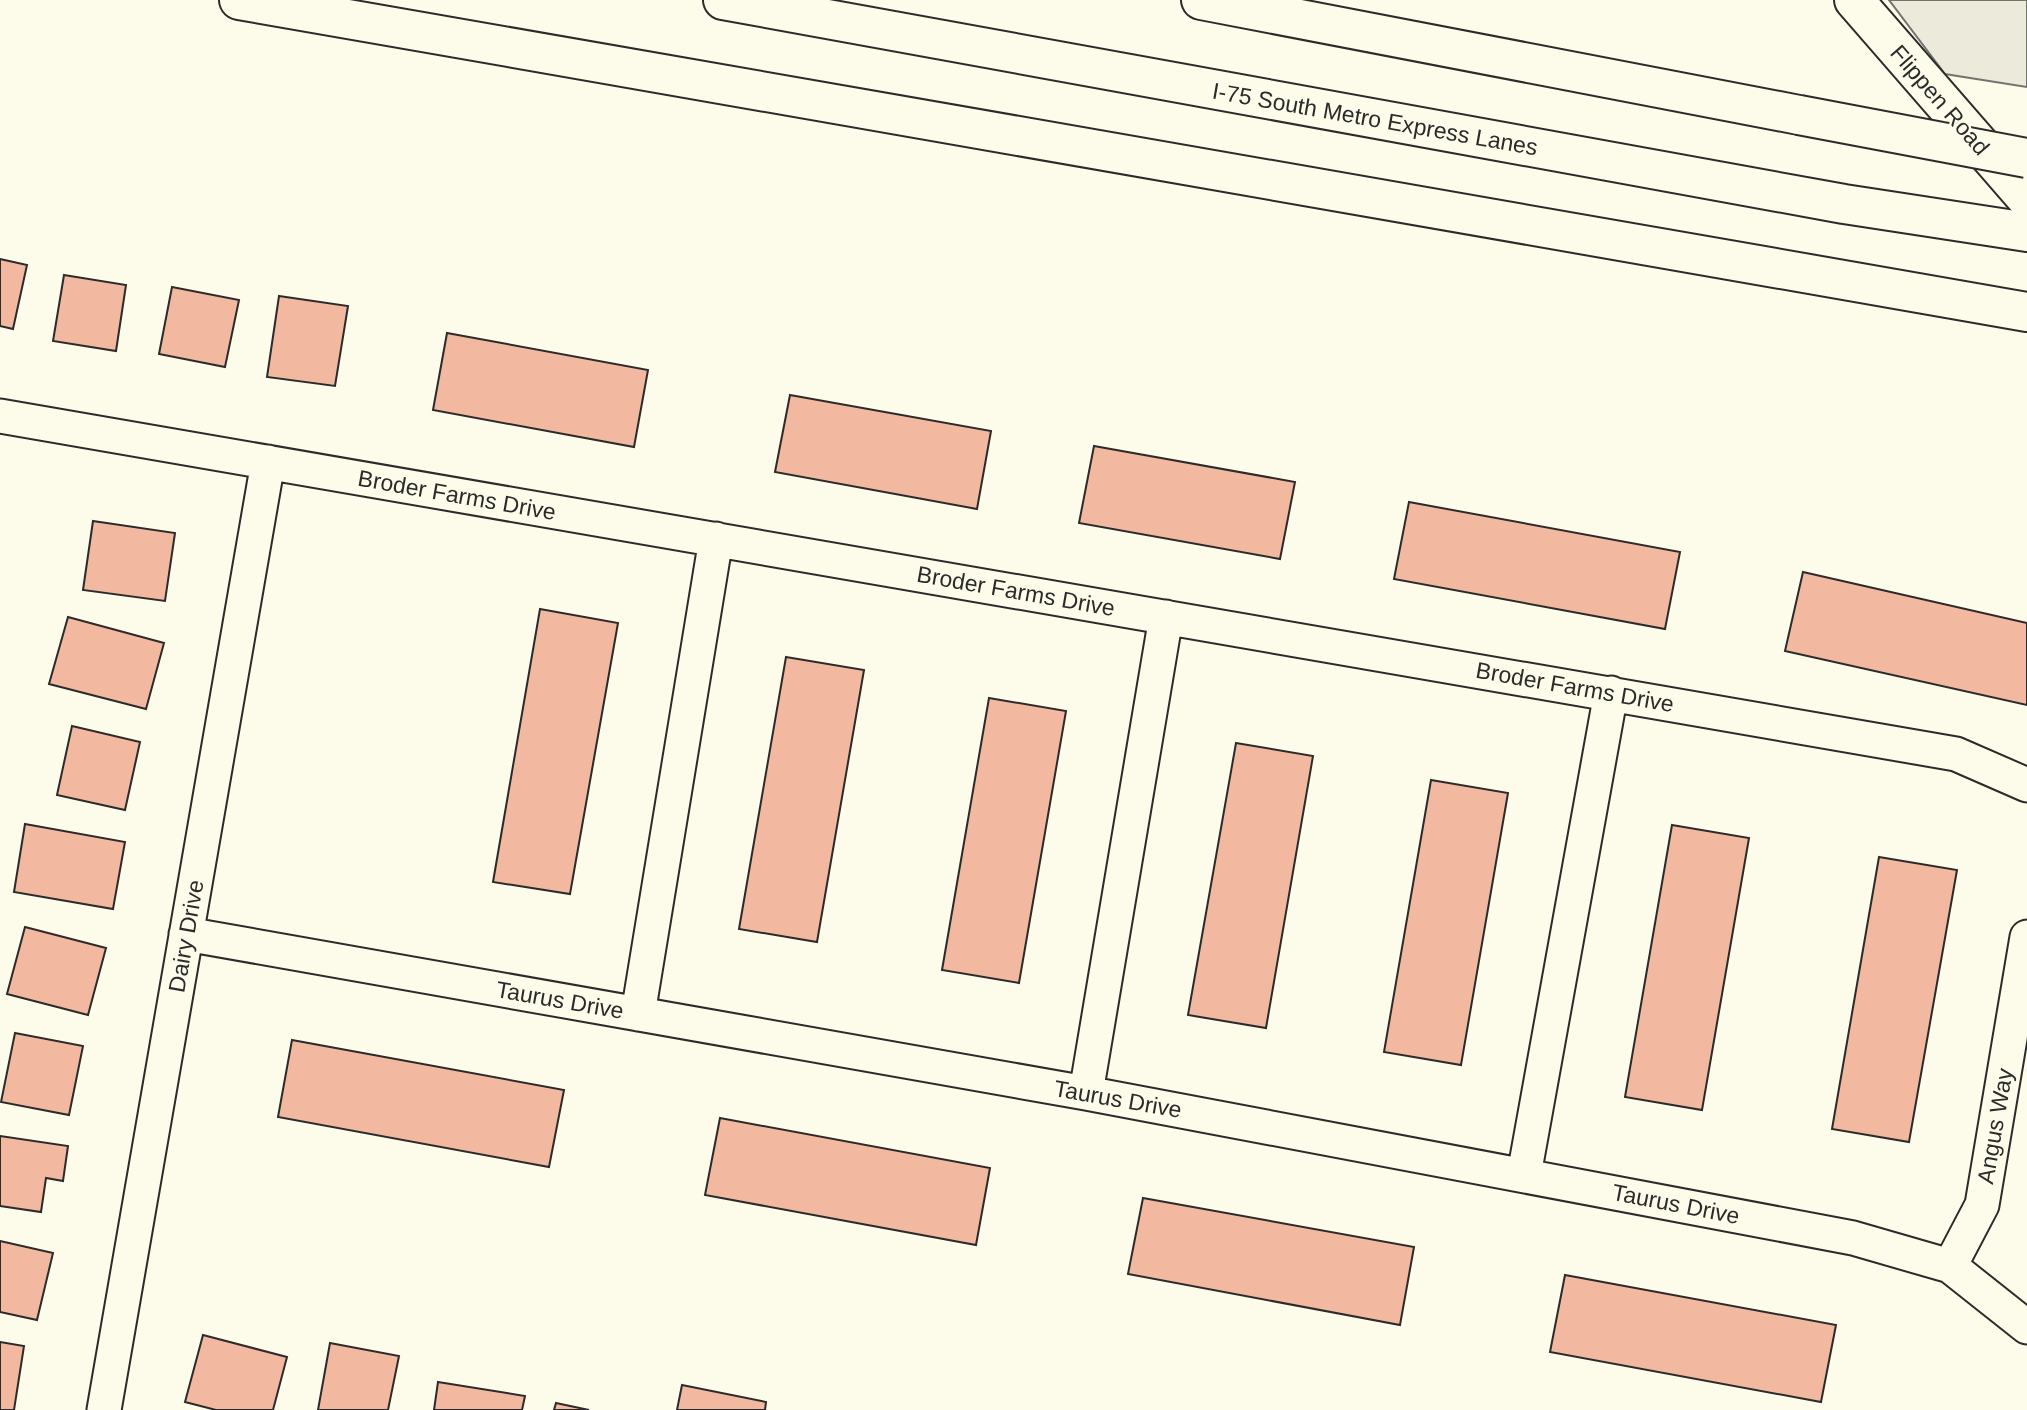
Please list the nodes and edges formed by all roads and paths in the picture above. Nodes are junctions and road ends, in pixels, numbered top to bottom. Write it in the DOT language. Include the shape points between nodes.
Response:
graph roads {
  1 [pos="239,0"];
  2 [pos="723,0"];
  3 [pos="1201,0"];
  4 [pos="1854,0"];
  5 [pos="2027,158"];
  6 [pos="2027,199"];
  7 [pos="2027,232"];
  8 [pos="2027,312"];
  9 [pos="0,416"];
  10 [pos="268,462"];
  11 [pos="716,540"];
  12 [pos="1167,617"];
  13 [pos="1611,693"];
  14 [pos="2027,785"];
  15 [pos="186,934"];
  16 [pos="2027,937"];
  17 [pos="638,1014"];
  18 [pos="1086,1093"];
  19 [pos="1524,1175"];
  20 [pos="1950,1266"];
  21 [pos="2027,1327"];
  22 [pos="104,1410"];
  1 -- 8 [label="main road"];
  2 -- 7 [label="main road, I-75 South Metro Express Lanes" via="1844,204"];
  3 -- 5 [label="main road, bridge"];
  4 -- 6 [label="main road, Flippen Road"];
  9 -- 10 [label="street, Broder Farms Drive"];
  10 -- 11 [label="street, Broder Farms Drive"];
  10 -- 15 [label="street, Dairy Drive"];
  11 -- 12 [label="street, Broder Farms Drive"];
  11 -- 17 [label="street"];
  12 -- 13 [label="street, Broder Farms Drive"];
  12 -- 18 [label="street"];
  13 -- 14 [label="street, Broder Farms Drive" via="1956,754"];
  13 -- 19 [label="street"];
  15 -- 17 [label="street, Taurus Drive"];
  15 -- 22 [label="street, Dairy Drive"];
  16 -- 20 [label="street, Angus Way" via="1982,1205"];
  17 -- 18 [label="street, Taurus Drive"];
  18 -- 19 [label="street, Taurus Drive"];
  19 -- 20 [label="street, Taurus Drive" via="1853,1238"];
  20 -- 21 [label="street, Taurus Drive"];
}
